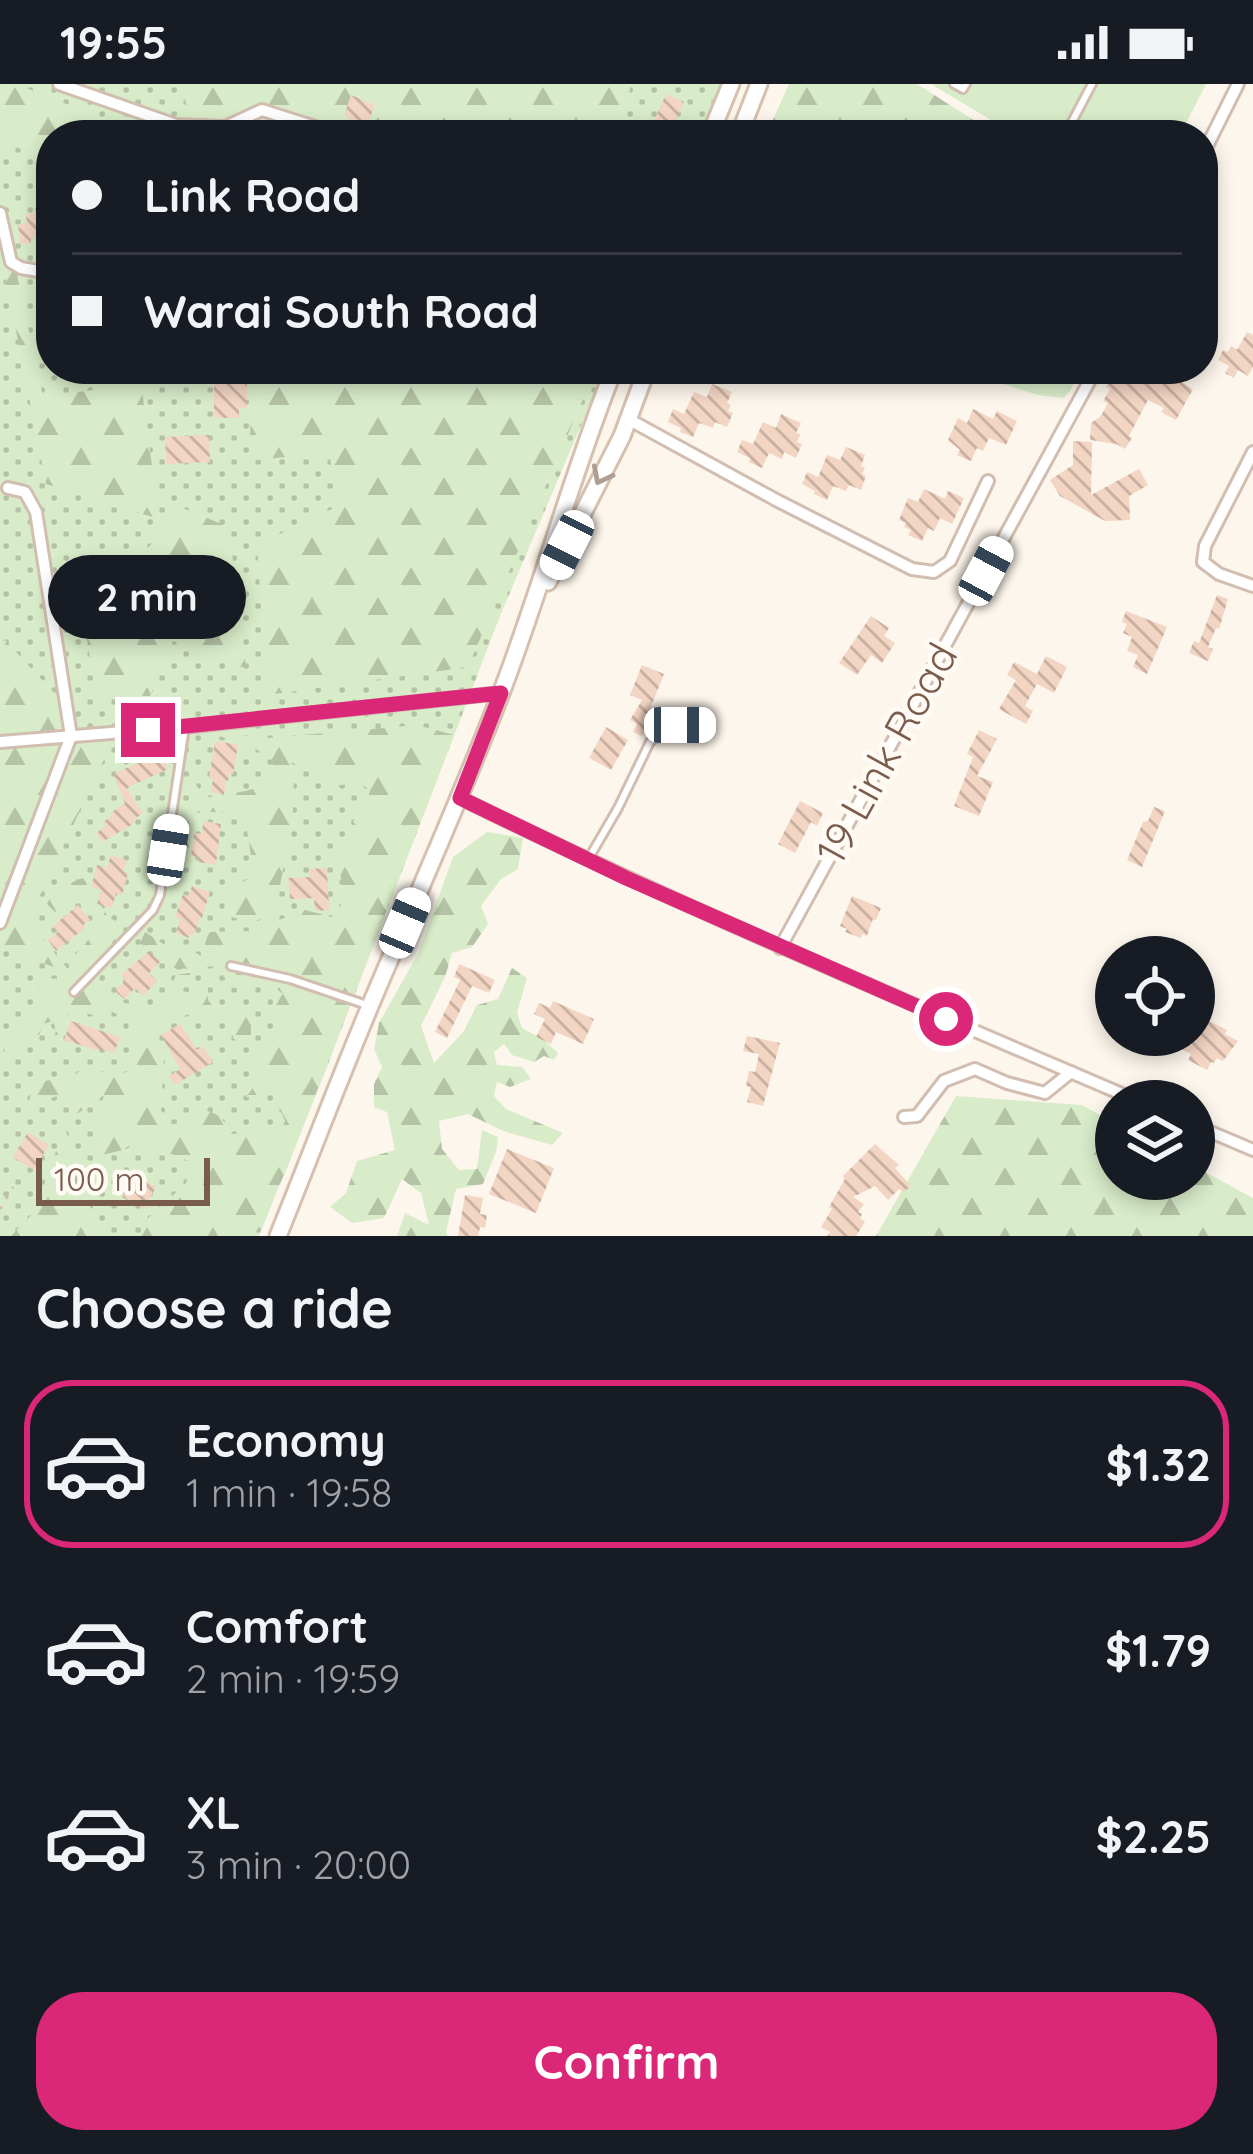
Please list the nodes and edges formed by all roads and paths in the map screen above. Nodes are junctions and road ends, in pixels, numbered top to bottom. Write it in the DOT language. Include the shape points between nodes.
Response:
graph roads {
  1 [pos="59,84"];
  2 [pos="731,84"];
  3 [pos="759,84"];
  4 [pos="954,84"];
  5 [pos="966,84"];
  6 [pos="1092,84"];
  7 [pos="1238,84"];
  8 [pos="162,120"];
  9 [pos="240,120"];
  10 [pos="293,120"];
  11 [pos="716,120"];
  12 [pos="745,120"];
  13 [pos="1073,120"];
  14 [pos="1218,124"];
  15 [pos="0,213"];
  16 [pos="36,270"];
  17 [pos="608,384"];
  18 [pos="641,384"];
  19 [pos="1088,384"];
  20 [pos="598,408"];
  21 [pos="628,420"];
  22 [pos="1253,452"];
  23 [pos="988,481"];
  24 [pos="8,488"];
  25 [pos="1253,586"];
  26 [pos="530,617"];
  27 [pos="501,693"];
  28 [pos="707,725"];
  29 [pos="185,727"];
  30 [pos="71,736"];
  31 [pos="0,742"];
  32 [pos="460,798"];
  33 [pos="588,861"];
  34 [pos="0,923"];
  35 [pos="780,948"];
  36 [pos="231,966"];
  37 [pos="74,992"];
  38 [pos="370,1006"];
  39 [pos="1071,1072"];
  40 [pos="1095,1082"];
  41 [pos="904,1117"];
  42 [pos="1215,1134"];
  43 [pos="1253,1150"];
  44 [pos="13,1187"];
  45 [pos="0,1209"];
  46 [pos="278,1236"];
  1 -- 8 [label="street"];
  2 -- 11 [label="main road"];
  3 -- 12 [label="main road"];
  4 -- 5 [label="lane"];
  6 -- 13 [label="lane"];
  7 -- 14 [label="street"];
  9 -- 10 [label="street" via="262,110"];
  15 -- 16 [label="street" via="11,262"];
  17 -- 20 [label="main road"];
  18 -- 21 [label="main road"];
  19 -- 35 [label="street, 19 Link Road"];
  20 -- 21 [label="main road" via="605,427"];
  20 -- 26 [label="main road"];
  21 -- 23 [label="street" via="911,569 934,572 950,561"];
  21 -- 26 [label="main road, one-way"];
  22 -- 25 [label="street" via="1203,562"];
  24 -- 30 [label="street" via="25,492 37,512"];
  26 -- 27 [label="main road"];
  27 -- 29 [label="street"];
  27 -- 32 [label="main road"];
  28 -- 33 [label="lane" via="680,725 650,742"];
  29 -- 30 [label="street"];
  29 -- 37 [label="lane" via="160,895"];
  30 -- 31 [label="street"];
  30 -- 34 [label="street"];
  32 -- 33 [label="street"];
  32 -- 38 [label="main road"];
  33 -- 35 [label="street"];
  35 -- 39 [label="street"];
  36 -- 38 [label="lane"];
  38 -- 46 [label="main road"];
  39 -- 40 [label="street"];
  39 -- 41 [label="street" via="1045,1093 975,1069 944,1081 917,1116"];
  42 -- 43 [label="street"];
  44 -- 45 [label="path"];
}
